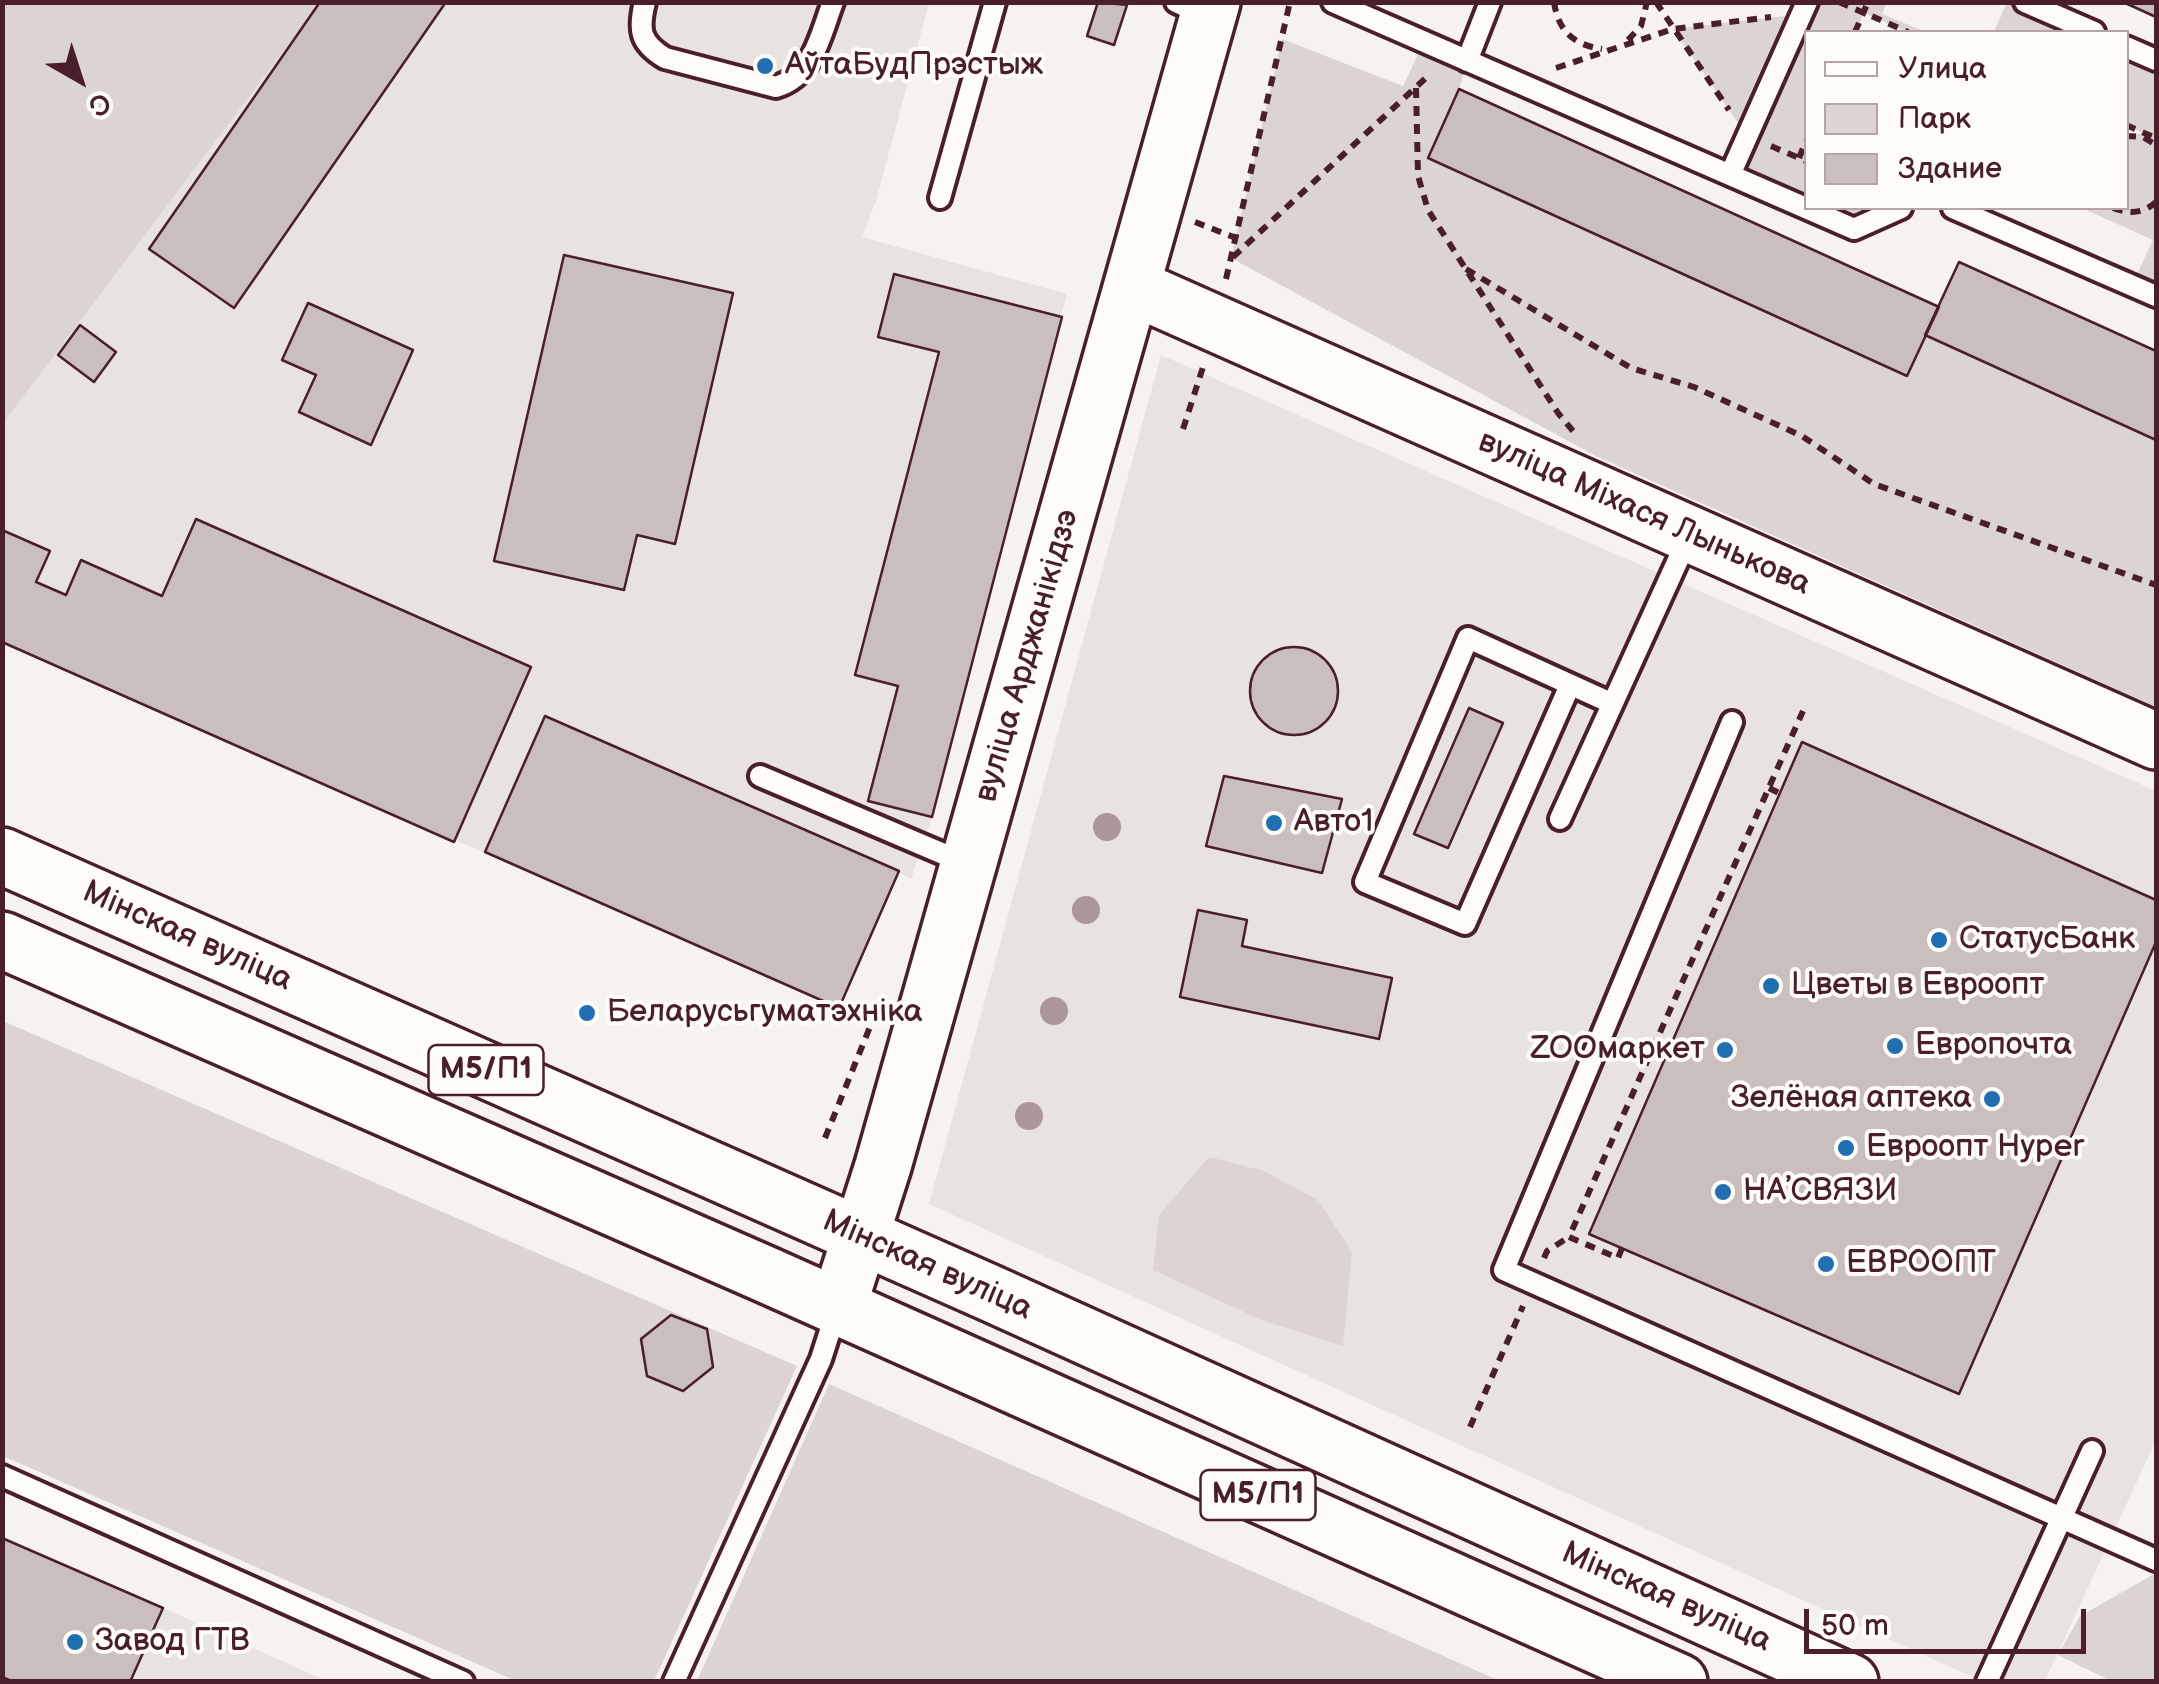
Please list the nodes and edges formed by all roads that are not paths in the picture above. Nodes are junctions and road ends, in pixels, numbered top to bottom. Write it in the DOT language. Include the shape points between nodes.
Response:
graph roads {
  1 [pos="646,2"];
  2 [pos="833,2"];
  3 [pos="995,2"];
  4 [pos="1332,2"];
  5 [pos="1490,2"];
  6 [pos="2025,2"];
  7 [pos="1198,7"];
  8 [pos="1805,8"];
  9 [pos="2089,30"];
  10 [pos="2129,48"];
  11 [pos="1460,58"];
  12 [pos="2156,60"];
  13 [pos="1730,175"];
  14 [pos="940,198"];
  15 [pos="1804,207"];
  16 [pos="1810,210"];
  17 [pos="1897,210"];
  18 [pos="1958,210"];
  19 [pos="1132,287"];
  20 [pos="2156,296"];
  21 [pos="1690,534"];
  22 [pos="1570,684"];
  23 [pos="1611,703"];
  24 [pos="1732,722"];
  25 [pos="2156,741"];
  26 [pos="760,776"];
  27 [pos="1560,819"];
  28 [pos="2,856"];
  29 [pos="968,865"];
  30 [pos="2,940"];
  31 [pos="861,1236"];
  32 [pos="838,1307"];
  33 [pos="2092,1452"];
  34 [pos="2,1476"];
  35 [pos="2062,1518"];
  36 [pos="2156,1560"];
  37 [pos="463,1682"];
  38 [pos="674,1682"];
  39 [pos="1680,1682"];
  40 [pos="1850,1682"];
  41 [pos="1987,1682"];
  1 -- 2 [label="lane" via="639,25 650,49 776,87 808,68"];
  3 -- 14 [label="lane"];
  4 -- 11 [label="lane"];
  5 -- 11 [label="lane"];
  6 -- 9 [label="lane"];
  7 -- 19 [label="main road, вуліца Арджанікідзэ"];
  8 -- 13 [label="lane"];
  10 -- 12 [label="lane"];
  11 -- 13 [label="lane"];
  13 -- 15 [label="lane"];
  16 -- 17 [label="lane" via="1854,229"];
  18 -- 20 [label="lane"];
  19 -- 21 [label="main road, вуліца Міхася Лынькова"];
  19 -- 29 [label="main road, вуліца Арджанікідзэ"];
  21 -- 23 [label="lane"];
  21 -- 25 [label="main road, вуліца Міхася Лынькова"];
  22 -- 22 [label="lane" via="1468,638 1364,882 1465,924"];
  22 -- 23 [label="lane"];
  23 -- 27 [label="lane"];
  24 -- 35 [label="lane" via="1504,1270"];
  26 -- 29 [label="lane"];
  28 -- 31 [label="main road, Мінская вуліца / М5/П1"];
  29 -- 31 [label="main road, вуліца Арджанікідзэ"];
  30 -- 32 [label="main road, М5/П1"];
  31 -- 32 [label="main road, вуліца Арджанікідзэ"];
  31 -- 40 [label="main road, Мінская вуліца / М5/П1"];
  32 -- 38 [label="lane" via="821,1359"];
  32 -- 39 [label="main road, М5/П1"];
  33 -- 35 [label="lane"];
  34 -- 37 [label="lane"];
  35 -- 36 [label="lane"];
  35 -- 41 [label="lane"];
}
